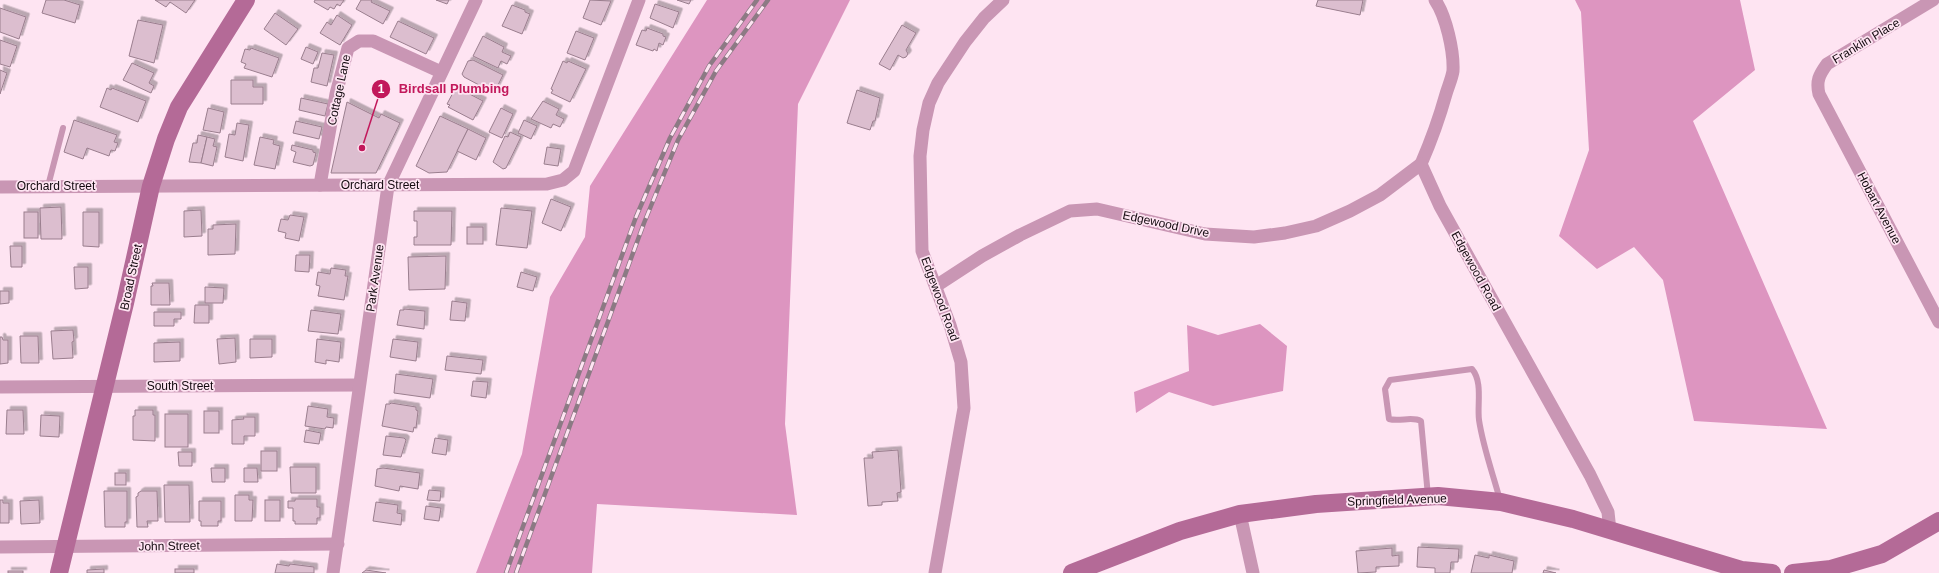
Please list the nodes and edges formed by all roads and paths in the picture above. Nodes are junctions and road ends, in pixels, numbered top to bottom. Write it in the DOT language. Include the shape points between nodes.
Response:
graph roads {
  1 [pos="246,0"];
  2 [pos="476,0"];
  3 [pos="639,0"];
  4 [pos="1003,0"];
  5 [pos="1435,0"];
  6 [pos="1933,0"];
  7 [pos="441,72"];
  8 [pos="1819,94"];
  9 [pos="63,128"];
  10 [pos="1421,164"];
  11 [pos="320,185"];
  12 [pos="48,186"];
  13 [pos="151,186"];
  14 [pos="388,186"];
  15 [pos="0,187"];
  16 [pos="936,286"];
  17 [pos="1939,322"];
  18 [pos="359,385"];
  19 [pos="105,386"];
  20 [pos="0,387"];
  21 [pos="1428,497"];
  22 [pos="1501,502"];
  23 [pos="1240,514"];
  24 [pos="1939,521"];
  25 [pos="1610,531"];
  26 [pos="338,544"];
  27 [pos="65,546"];
  28 [pos="0,547"];
  29 [pos="1744,571"];
  30 [pos="1829,571"];
  31 [pos="59,573"];
  32 [pos="333,573"];
  33 [pos="935,573"];
  34 [pos="1072,573"];
  35 [pos="1253,573"];
  36 [pos="1772,573"];
  37 [pos="1793,573"];
  1 -- 13 [label="main road, Broad Street" via="179,107"];
  2 -- 7 [label="street, Park Avenue"];
  3 -- 14 [label="street, Orchard Street" via="574,171 563,180 547,184"];
  4 -- 16 [label="street, Edgewood Road" via="984,18 965,42 938,83 929,103 920,156 921,231 922,251"];
  5 -- 10 [label="street" via="1451,47 1453,71 1436,128"];
  6 -- 8 [label="street, Franklin Place" via="1828,64 1817,83"];
  7 -- 11 [label="street, Cottage Lane" via="373,41 359,41 348,48 336,94"];
  7 -- 14 [label="street, Park Avenue"];
  8 -- 17 [label="street, Hobart Avenue"];
  9 -- 12 [label="lane"];
  10 -- 16 [label="street, Edgewood Drive" via="1380,195 1350,211 1316,226 1285,233 1254,237 1205,234 1096,210 1070,211 988,252"];
  10 -- 25 [label="street, Edgewood Road" via="1440,206 1590,474 1608,512"];
  11 -- 13 [label="street, Orchard Street"];
  11 -- 14 [label="street, Orchard Street"];
  12 -- 13 [label="street, Orchard Street"];
  12 -- 15 [label="street, Orchard Street"];
  13 -- 19 [label="main road, Broad Street"];
  14 -- 18 [label="street, Park Avenue"];
  16 -- 33 [label="street, Edgewood Road" via="961,362 964,408"];
  18 -- 19 [label="street, South Street"];
  18 -- 26 [label="street, Park Avenue"];
  19 -- 20 [label="street, South Street"];
  19 -- 27 [label="main road, Broad Street"];
  21 -- 22 [label="main road, Springfield Avenue"];
  21 -- 22 [label="lane" via="1421,421 1416,418 1397,421 1390,419 1384,389 1390,380 1472,370 1478,376 1479,419"];
  21 -- 23 [label="main road, Springfield Avenue" via="1316,504"];
  22 -- 25 [label="main road, Springfield Avenue" via="1574,519"];
  23 -- 34 [label="main road, Springfield Avenue" via="1180,532"];
  23 -- 35 [label="street"];
  24 -- 30 [label="main road" via="1882,554"];
  25 -- 29 [label="main road, Springfield Avenue"];
  26 -- 27 [label="street, John Street"];
  26 -- 32 [label="street, Park Avenue"];
  27 -- 28 [label="street, John Street"];
  27 -- 31 [label="main road, Broad Street"];
  29 -- 36 [label="main road, Springfield Avenue"];
  30 -- 37 [label="main road"];
}
